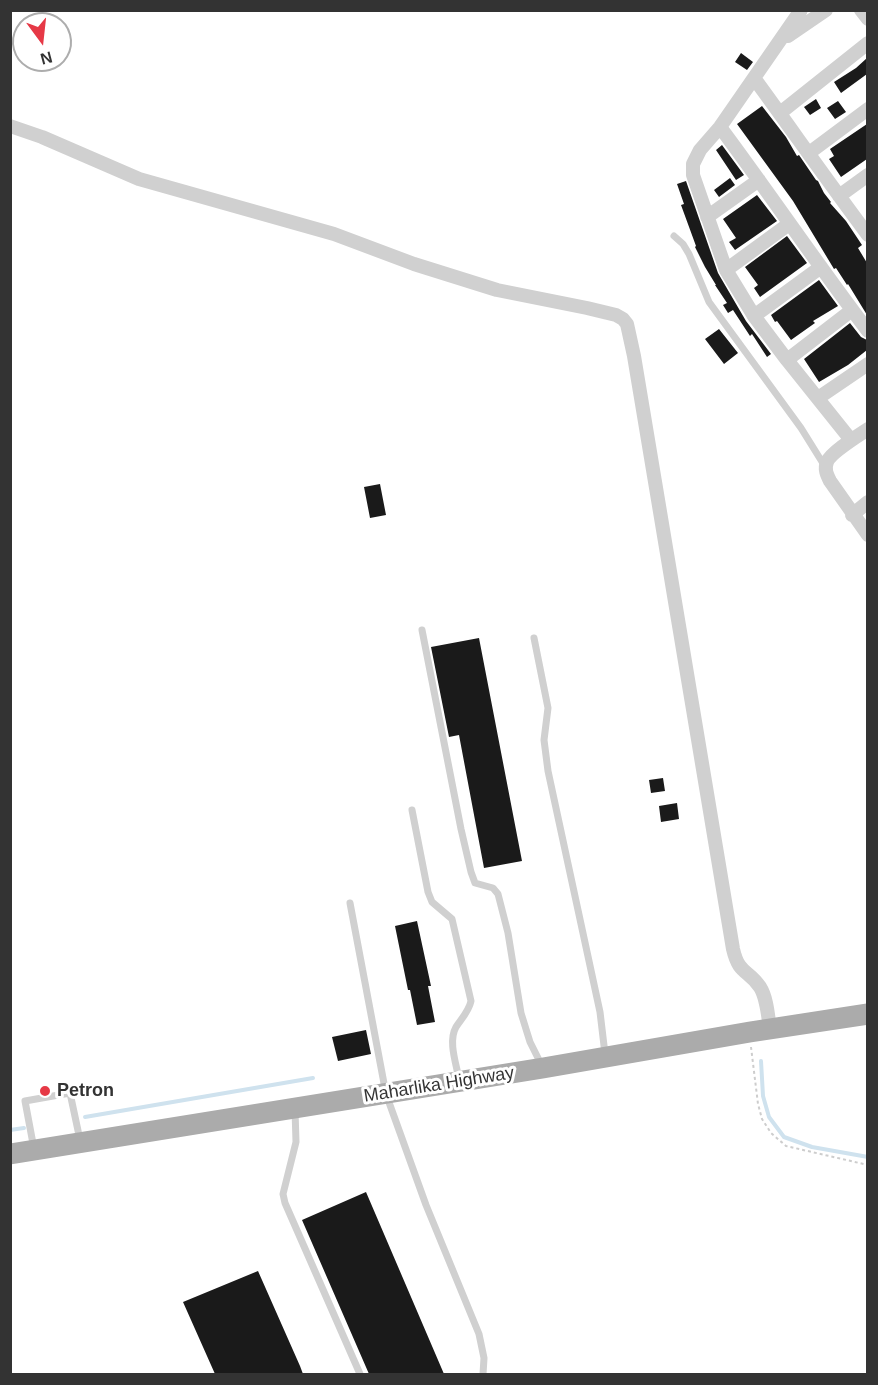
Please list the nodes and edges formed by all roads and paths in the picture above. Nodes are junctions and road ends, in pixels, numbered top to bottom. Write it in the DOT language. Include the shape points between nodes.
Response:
graph roads {
  1 [pos="801,10"];
  2 [pos="826,10"];
  3 [pos="861,10"];
  4 [pos="867,19"];
  5 [pos="780,41"];
  6 [pos="867,43"];
  7 [pos="754,78"];
  8 [pos="867,109"];
  9 [pos="780,113"];
  10 [pos="10,126"];
  11 [pos="720,127"];
  12 [pos="809,153"];
  13 [pos="867,175"];
  14 [pos="759,180"];
  15 [pos="839,196"];
  16 [pos="707,218"];
  17 [pos="789,224"];
  18 [pos="867,235"];
  19 [pos="674,236"];
  20 [pos="821,267"];
  21 [pos="726,270"];
  22 [pos="852,310"];
  23 [pos="754,316"];
  24 [pos="867,331"];
  25 [pos="787,360"];
  26 [pos="867,364"];
  27 [pos="818,399"];
  28 [pos="867,429"];
  29 [pos="851,440"];
  30 [pos="826,467"];
  31 [pos="867,502"];
  32 [pos="852,515"];
  33 [pos="867,535"];
  34 [pos="422,630"];
  35 [pos="534,638"];
  36 [pos="412,810"];
  37 [pos="350,903"];
  38 [pos="867,1014"];
  39 [pos="760,1030"];
  40 [pos="606,1056"];
  41 [pos="543,1068"];
  42 [pos="460,1082"];
  43 [pos="386,1094"];
  44 [pos="295,1108"];
  45 [pos="80,1143"];
  46 [pos="34,1150"];
  47 [pos="10,1154"];
  48 [pos="867,1165"];
  49 [pos="360,1374"];
  50 [pos="483,1374"];
  1 -- 5 [label="street"];
  2 -- 5 [label="street"];
  3 -- 4 [label="street"];
  5 -- 7 [label="street"];
  6 -- 9 [label="street"];
  7 -- 9 [label="street"];
  7 -- 11 [label="street"];
  8 -- 12 [label="street"];
  9 -- 12 [label="street"];
  10 -- 39 [label="street" via="140,179 334,234 496,290 623,319 634,356 733,949 738,965 762,991"];
  11 -- 14 [label="street"];
  11 -- 16 [label="street" via="693,164"];
  12 -- 15 [label="street"];
  13 -- 15 [label="street"];
  14 -- 16 [label="street"];
  14 -- 17 [label="street"];
  15 -- 18 [label="street"];
  16 -- 21 [label="street"];
  17 -- 20 [label="street"];
  17 -- 21 [label="street"];
  19 -- 30 [label="lane" via="689,254 709,302"];
  20 -- 22 [label="street"];
  20 -- 23 [label="street"];
  21 -- 23 [label="street"];
  22 -- 24 [label="street"];
  22 -- 25 [label="street"];
  23 -- 25 [label="street"];
  25 -- 27 [label="street"];
  26 -- 27 [label="street"];
  27 -- 29 [label="street"];
  28 -- 29 [label="street"];
  29 -- 30 [label="street" via="830,458"];
  30 -- 32 [label="street" via="830,481"];
  31 -- 32 [label="street"];
  32 -- 33 [label="street"];
  34 -- 41 [label="lane" via="471,872 475,883 493,888 498,894 521,1014"];
  35 -- 40 [label="lane" via="548,708 544,740 548,771"];
  36 -- 42 [label="lane" via="428,892 432,902 452,920 471,1001 452,1038"];
  37 -- 43 [label="lane"];
  38 -- 39 [label="main road, Maharlika Highway"];
  39 -- 40 [label="main road, Maharlika Highway"];
  39 -- 48 [label="path" via="758,1104 771,1133 786,1146"];
  40 -- 41 [label="main road, Maharlika Highway"];
  41 -- 42 [label="main road, Maharlika Highway"];
  42 -- 43 [label="main road, Maharlika Highway"];
  43 -- 44 [label="main road, Maharlika Highway"];
  43 -- 50 [label="lane" via="479,1334"];
  44 -- 45 [label="main road, Maharlika Highway"];
  44 -- 49 [label="lane" via="296,1142 283,1194 285,1203"];
  45 -- 46 [label="main road, Maharlika Highway"];
  45 -- 46 [label="lane" via="70,1093 25,1101"];
  46 -- 47 [label="main road, Maharlika Highway"];
}
